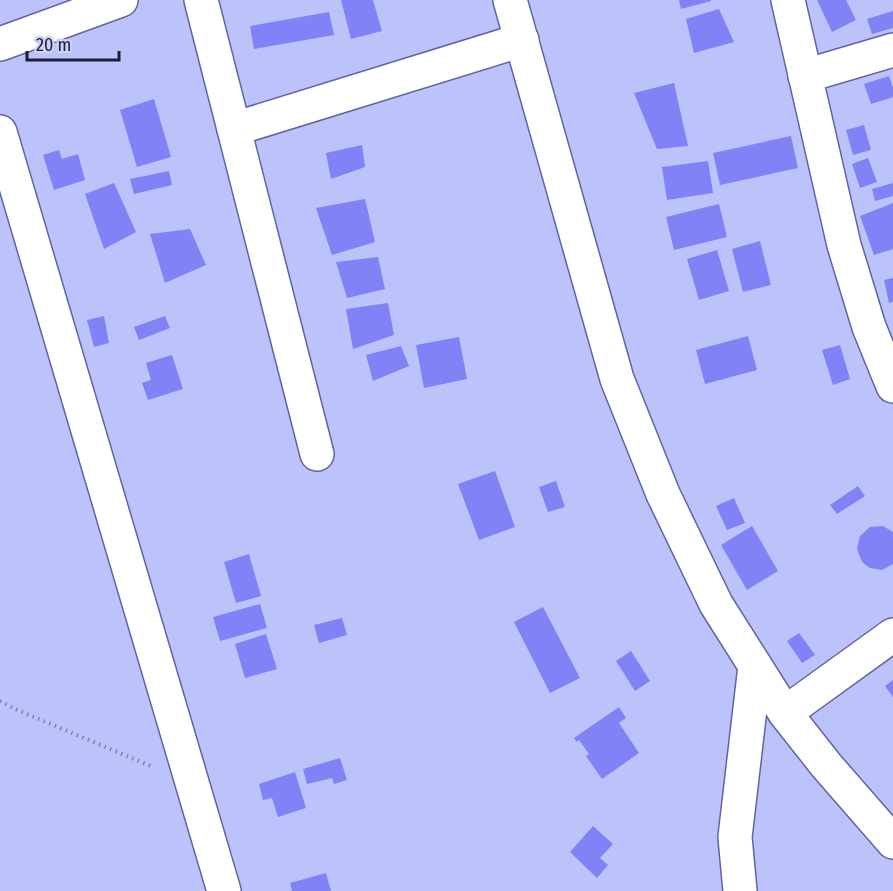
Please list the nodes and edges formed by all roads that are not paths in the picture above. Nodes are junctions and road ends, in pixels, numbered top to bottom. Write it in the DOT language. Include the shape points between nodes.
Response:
graph roads {
  1 [pos="121,0"];
  2 [pos="201,0"];
  3 [pos="510,0"];
  4 [pos="788,0"];
  5 [pos="522,40"];
  6 [pos="0,44"];
  7 [pos="893,50"];
  8 [pos="805,76"];
  9 [pos="234,129"];
  10 [pos="0,132"];
  11 [pos="893,386"];
  12 [pos="317,454"];
  13 [pos="893,635"];
  14 [pos="755,666"];
  15 [pos="784,713"];
  16 [pos="893,842"];
  17 [pos="224,891"];
  18 [pos="740,891"];
  1 -- 6 [label="street"];
  2 -- 9 [label="street"];
  3 -- 5 [label="street"];
  4 -- 8 [label="street"];
  5 -- 9 [label="street"];
  5 -- 14 [label="street" via="617,379 668,504 716,604"];
  7 -- 8 [label="street"];
  8 -- 11 [label="street" via="844,245 868,327"];
  9 -- 12 [label="street"];
  10 -- 17 [label="street"];
  13 -- 15 [label="street"];
  14 -- 15 [label="street"];
  14 -- 18 [label="street" via="735,837"];
  15 -- 16 [label="street"];
}
